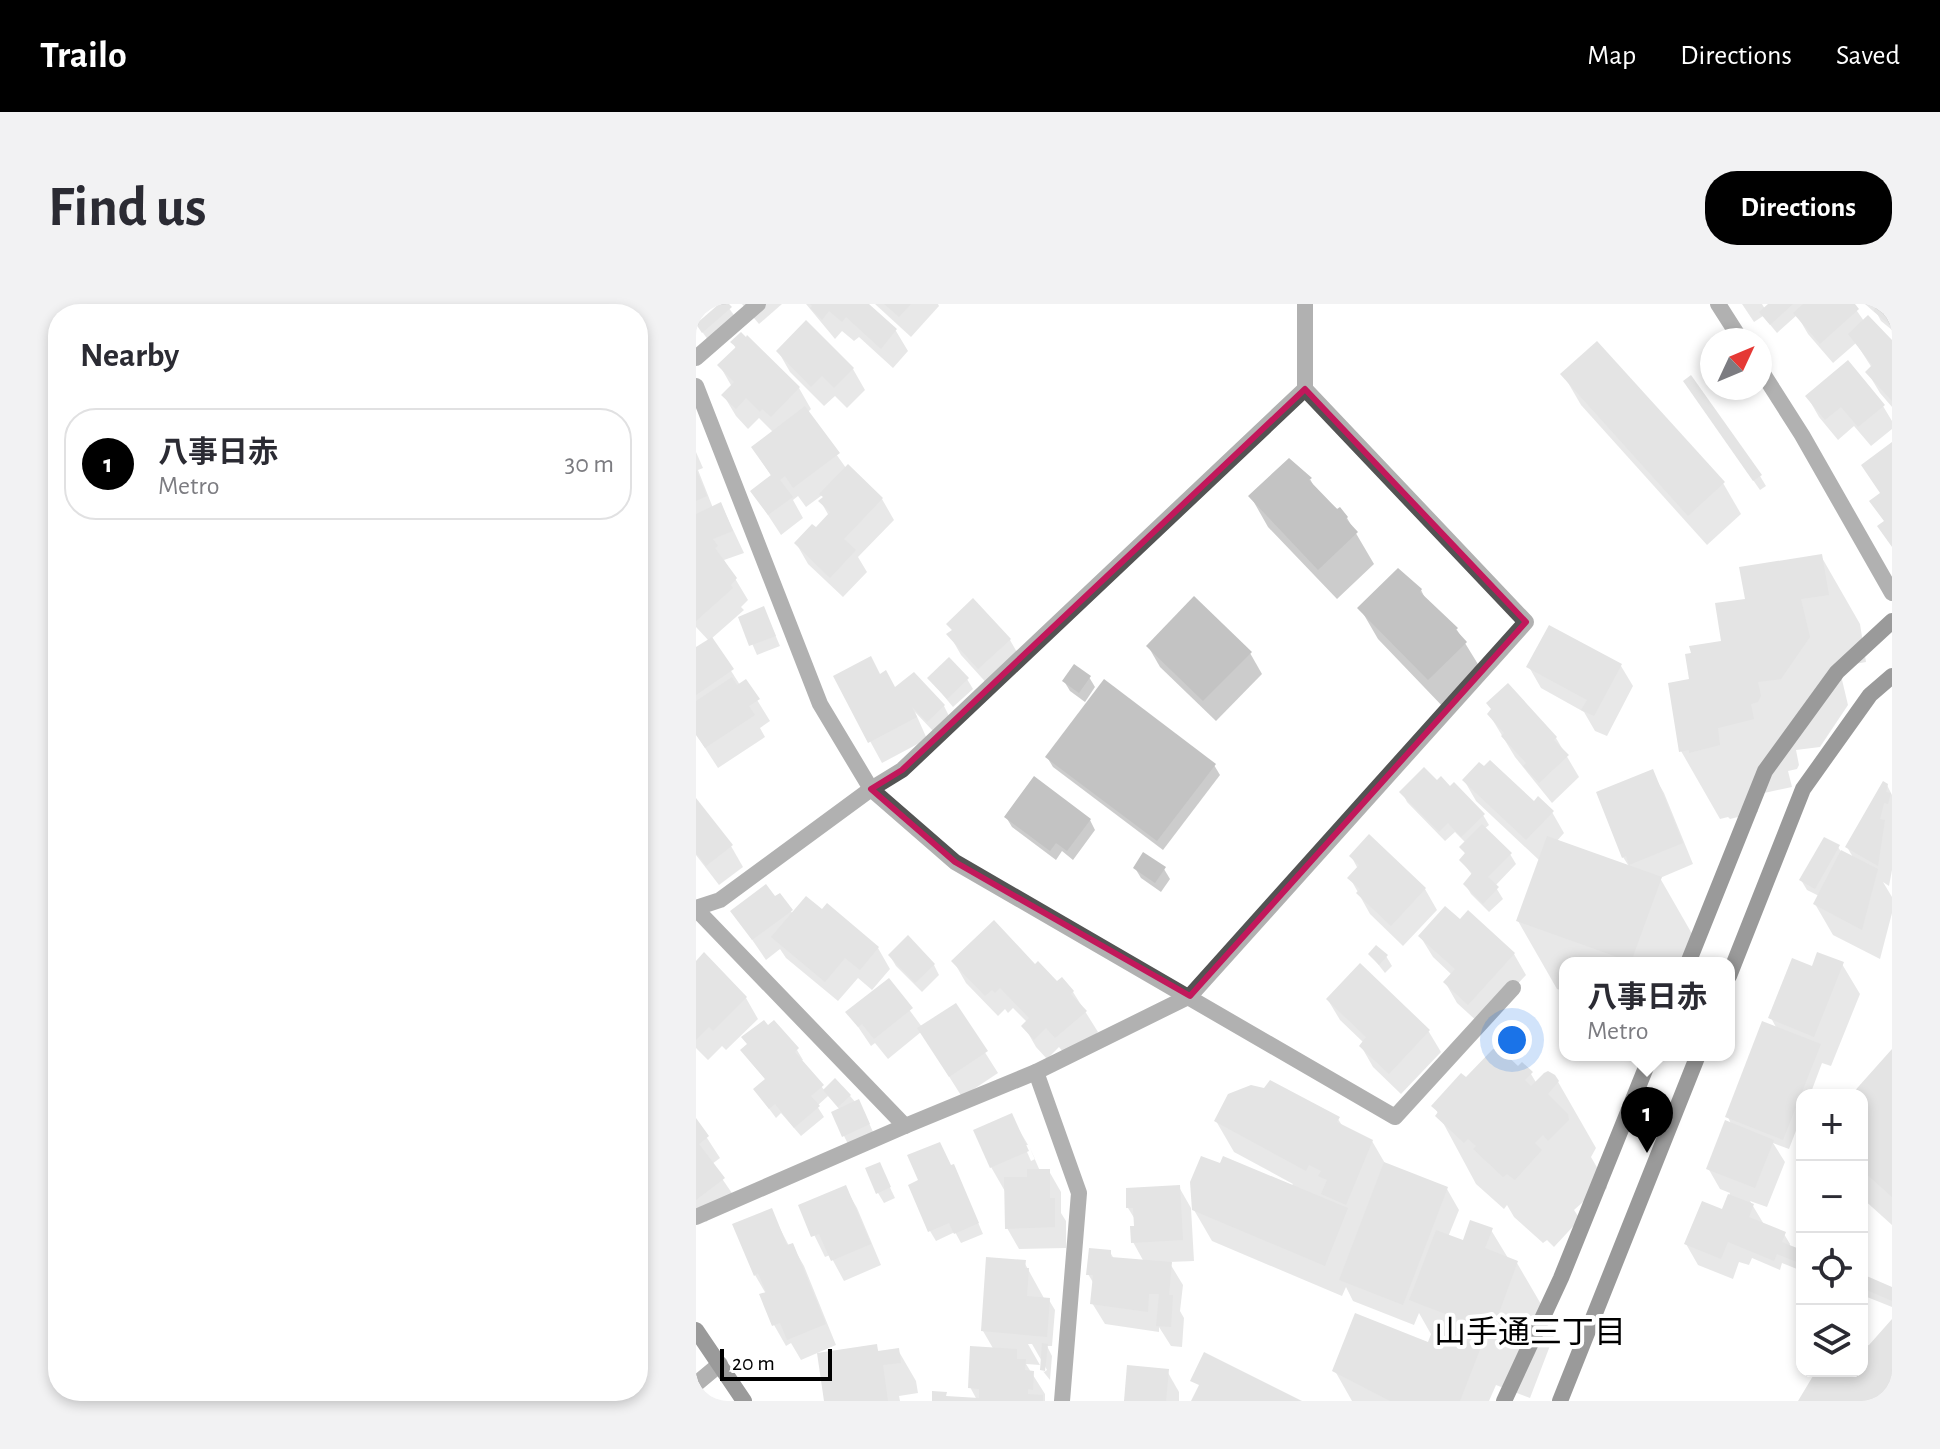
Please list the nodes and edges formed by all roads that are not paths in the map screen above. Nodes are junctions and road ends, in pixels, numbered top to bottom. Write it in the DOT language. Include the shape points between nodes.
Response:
graph roads {
  1 [pos="758,304"];
  2 [pos="1305,304"];
  3 [pos="1718,304"];
  4 [pos="1733,328"];
  5 [pos="696,358"];
  6 [pos="696,386"];
  7 [pos="1772,388"];
  8 [pos="1305,389"];
  9 [pos="1892,593"];
  10 [pos="1892,621"];
  11 [pos="1892,676"];
  12 [pos="871,789"];
  13 [pos="696,909"];
  14 [pos="1690,957"];
  15 [pos="1735,961"];
  16 [pos="1513,988"];
  17 [pos="1190,996"];
  18 [pos="1649,1061"];
  19 [pos="1696,1061"];
  20 [pos="1036,1072"];
  21 [pos="905,1126"];
  22 [pos="696,1217"];
  23 [pos="696,1330"];
  24 [pos="720,1364"];
  25 [pos="696,1384"];
  26 [pos="744,1401"];
  27 [pos="1062,1401"];
  28 [pos="1504,1401"];
  29 [pos="1560,1401"];
  1 -- 5 [label="street"];
  2 -- 8 [label="street"];
  3 -- 4 [label="street"];
  6 -- 12 [label="street" via="820,704"];
  7 -- 9 [label="street"];
  8 -- 12 [label="street" via="902,770"];
  8 -- 17 [label="street" via="1526,622"];
  10 -- 14 [label="street" via="1837,672 1765,771"];
  11 -- 15 [label="street" via="1870,695 1803,789"];
  12 -- 13 [label="street" via="720,900"];
  12 -- 17 [label="street" via="955,862"];
  13 -- 21 [label="street"];
  16 -- 17 [label="street" via="1395,1117"];
  17 -- 20 [label="street"];
  18 -- 28 [label="street" via="1561,1278"];
  19 -- 29 [label="street"];
  20 -- 21 [label="street"];
  20 -- 27 [label="street" via="1079,1193"];
  21 -- 22 [label="street"];
  23 -- 24 [label="street"];
  24 -- 25 [label="street"];
  24 -- 26 [label="street"];
}
